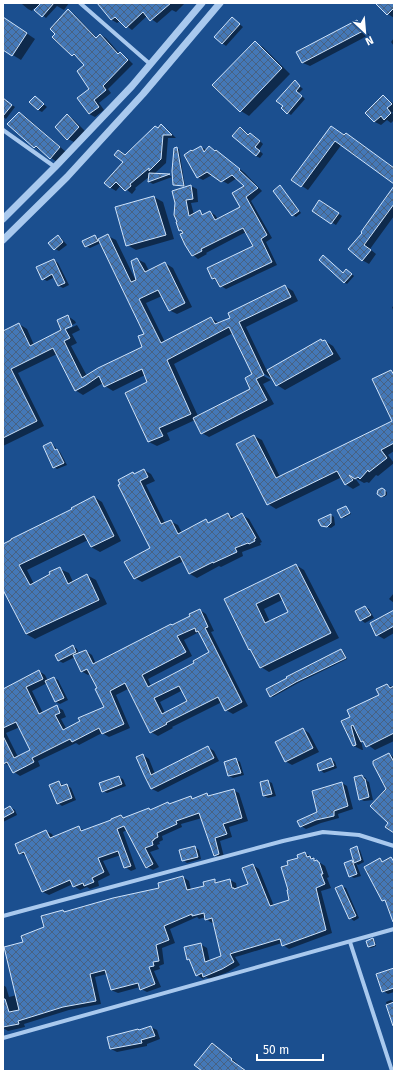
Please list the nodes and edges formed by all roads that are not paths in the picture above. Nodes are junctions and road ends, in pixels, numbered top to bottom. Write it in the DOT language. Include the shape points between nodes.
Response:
graph roads {
  1 [pos="80,3"];
  2 [pos="202,3"];
  3 [pos="220,3"];
  4 [pos="150,64"];
  5 [pos="3,130"];
  6 [pos="55,167"];
  7 [pos="3,219"];
  8 [pos="3,240"];
  9 [pos="394,846"];
  10 [pos="3,916"];
  11 [pos="394,929"];
  12 [pos="350,942"];
  13 [pos="3,1038"];
  14 [pos="392,1071"];
  1 -- 4 [label="street"];
  2 -- 4 [label="street"];
  3 -- 8 [label="street" via="161,75 67,177"];
  4 -- 6 [label="street"];
  5 -- 6 [label="street"];
  6 -- 7 [label="street"];
  9 -- 10 [label="street" via="359,835 323,832"];
  11 -- 12 [label="street"];
  12 -- 13 [label="street"];
  12 -- 14 [label="street"];
}
